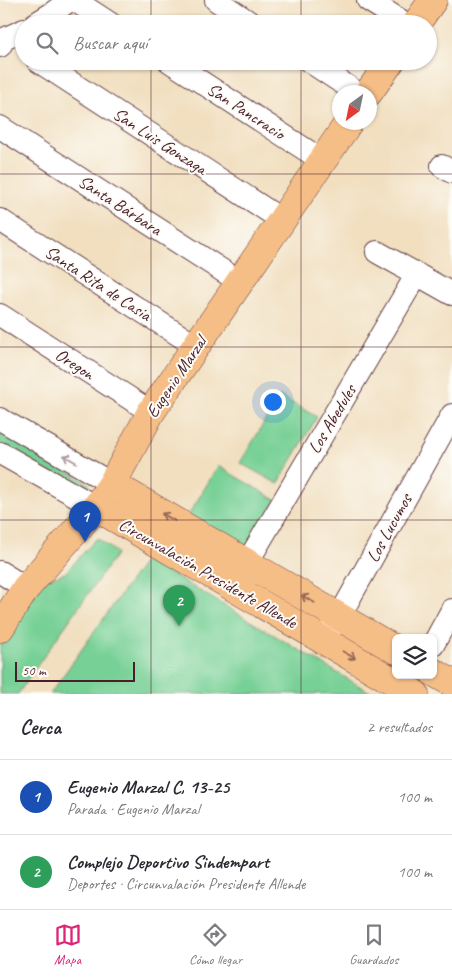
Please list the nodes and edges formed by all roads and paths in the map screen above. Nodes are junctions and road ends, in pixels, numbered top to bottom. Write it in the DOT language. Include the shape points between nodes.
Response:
graph roads {
  1 [pos="72,0"];
  2 [pos="216,0"];
  3 [pos="368,0"];
  4 [pos="433,0"];
  5 [pos="49,15"];
  6 [pos="96,15"];
  7 [pos="238,15"];
  8 [pos="392,15"];
  9 [pos="422,15"];
  10 [pos="52,70"];
  11 [pos="183,70"];
  12 [pos="323,70"];
  13 [pos="385,70"];
  14 [pos="345,85"];
  15 [pos="375,85"];
  16 [pos="0,128"];
  17 [pos="344,130"];
  18 [pos="323,161"];
  19 [pos="0,220"];
  20 [pos="282,220"];
  21 [pos="377,252"];
  22 [pos="417,274"];
  23 [pos="240,282"];
  24 [pos="452,294"];
  25 [pos="0,315"];
  26 [pos="196,346"];
  27 [pos="150,412"];
  28 [pos="452,415"];
  29 [pos="0,419"];
  30 [pos="0,453"];
  31 [pos="112,484"];
  32 [pos="96,507"];
  33 [pos="247,563"];
  34 [pos="0,572"];
  35 [pos="26,588"];
  36 [pos="452,610"];
  37 [pos="339,617"];
  38 [pos="0,628"];
  39 [pos="437,638"];
  40 [pos="323,640"];
  41 [pos="392,648"];
  42 [pos="437,674"];
  43 [pos="452,683"];
  44 [pos="415,694"];
  1 -- 5 [label="street"];
  1 -- 6 [label="street"];
  2 -- 7 [label="street"];
  3 -- 8 [label="street"];
  4 -- 9 [label="main road"];
  10 -- 20 [label="street, San Luis Gonzaga"];
  11 -- 18 [label="street, San Pancracio"];
  12 -- 14 [label="street"];
  13 -- 15 [label="main road"];
  16 -- 23 [label="street, Santa Bárbara"];
  17 -- 18 [label="main road, Eugenio Marzal"];
  18 -- 20 [label="main road, Eugenio Marzal"];
  19 -- 26 [label="street, Santa Rita de Casia"];
  20 -- 23 [label="main road, Eugenio Marzal"];
  21 -- 22 [label="street"];
  22 -- 24 [label="street"];
  22 -- 33 [label="street, Los Abedules"];
  23 -- 26 [label="main road, Eugenio Marzal"];
  25 -- 27 [label="street, Oregon"];
  26 -- 27 [label="main road, Eugenio Marzal"];
  27 -- 31 [label="main road, Eugenio Marzal"];
  28 -- 37 [label="street, Los Lucumos"];
  31 -- 29 [label="street, Circunvalación Presidente Allende, one-way"];
  30 -- 32 [label="street, Circunvalación Presidente Allende"];
  31 -- 32 [label="main road, Eugenio Marzal"];
  33 -- 31 [label="main road, Circunvalación Presidente Allende, one-way"];
  32 -- 35 [label="main road, Eugenio Marzal"];
  32 -- 40 [label="main road, Circunvalación Presidente Allende"];
  37 -- 33 [label="main road, Circunvalación Presidente Allende, one-way"];
  34 -- 35 [label="street"];
  35 -- 38 [label="main road, Eugenio Marzal"];
  36 -- 39 [label="street"];
  37 -- 40 [label="street, Los Lucumos"];
  37 -- 41 [label="main road, Circunvalación Presidente Allende"];
  40 -- 44 [label="main road, Circunvalación Presidente Allende, one-way"];
  42 -- 43 [label="main road"];
}
